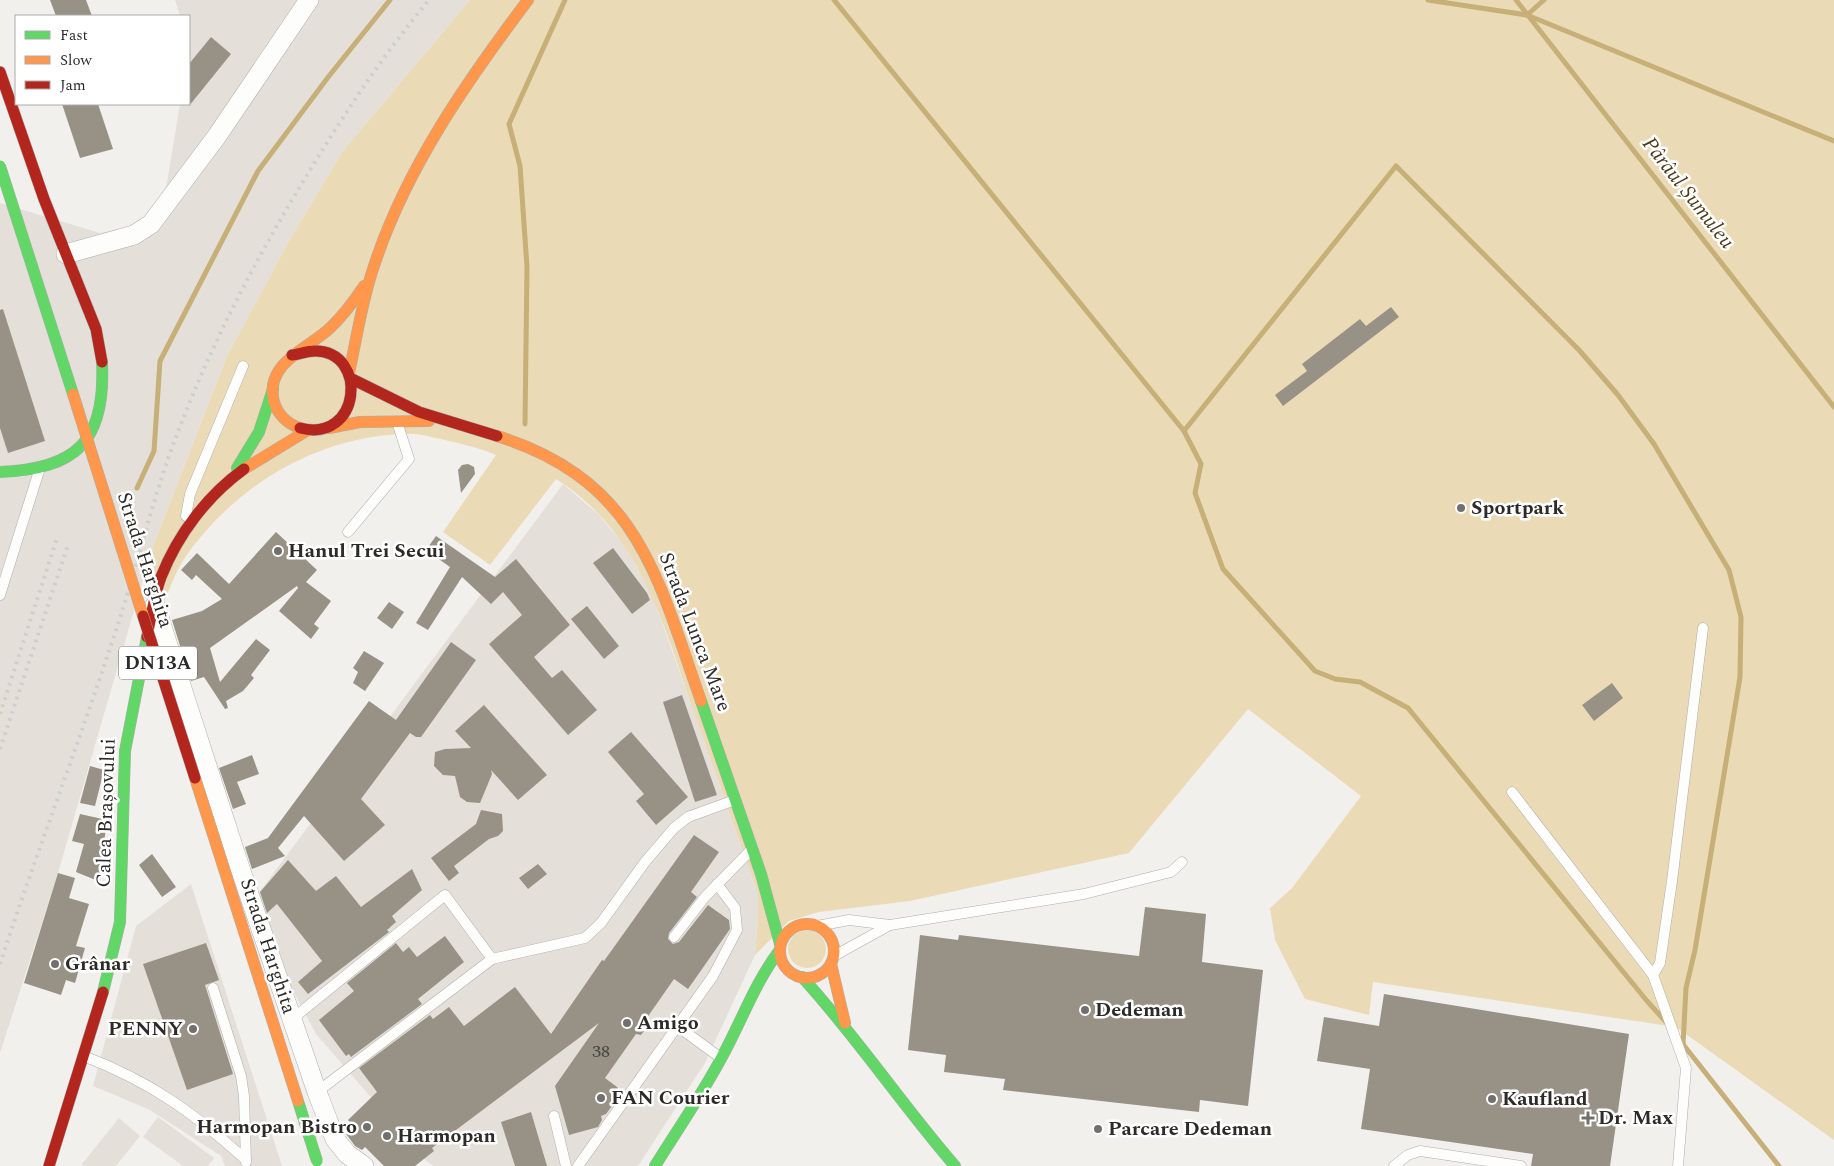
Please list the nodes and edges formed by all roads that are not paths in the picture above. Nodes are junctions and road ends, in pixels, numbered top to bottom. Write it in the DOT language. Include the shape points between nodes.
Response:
graph roads {
  1 [pos="309,0"];
  2 [pos="528,0"];
  3 [pos="0,72"];
  4 [pos="0,166"];
  5 [pos="66,254"];
  6 [pos="370,278"];
  7 [pos="292,356"];
  8 [pos="243,366"];
  9 [pos="350,376"];
  10 [pos="272,389"];
  11 [pos="397,421"];
  12 [pos="444,421"];
  13 [pos="329,428"];
  14 [pos="308,430"];
  15 [pos="40,470"];
  16 [pos="0,472"];
  17 [pos="230,478"];
  18 [pos="184,532"];
  19 [pos="348,532"];
  20 [pos="0,595"];
  21 [pos="154,603"];
  22 [pos="1703,628"];
  23 [pos="1512,792"];
  24 [pos="736,800"];
  25 [pos="752,849"];
  26 [pos="1182,862"];
  27 [pos="761,874"];
  28 [pos="717,884"];
  29 [pos="778,894"];
  30 [pos="794,910"];
  31 [pos="813,924"];
  32 [pos="890,926"];
  33 [pos="674,937"];
  34 [pos="779,947"];
  35 [pos="492,959"];
  36 [pos="832,960"];
  37 [pos="1653,976"];
  38 [pos="800,977"];
  39 [pos="783,985"];
  40 [pos="213,988"];
  41 [pos="763,1000"];
  42 [pos="744,1017"];
  43 [pos="291,1020"];
  44 [pos="677,1026"];
  45 [pos="846,1027"];
  46 [pos="84,1057"];
  47 [pos="722,1058"];
  48 [pos="317,1092"];
  49 [pos="554,1116"];
  50 [pos="247,1163"];
  51 [pos="318,1163"];
  52 [pos="48,1166"];
  53 [pos="364,1166"];
  54 [pos="566,1166"];
  55 [pos="578,1166"];
  56 [pos="655,1166"];
  57 [pos="955,1166"];
  58 [pos="1394,1166"];
  59 [pos="1521,1166"];
  60 [pos="1678,1166"];
  1 -- 5 [label="street" via="151,224 134,235"];
  2 -- 6 [label="main road" via="467,85 411,178"];
  3 -- 5 [label="main road"];
  4 -- 51 [label="main road, Strada Harghita / DN13A, bridge"];
  5 -- 15 [label="main road" via="101,348 104,374 101,403 97,420 80,448 58,463"];
  6 -- 7 [label="main road" via="338,321"];
  6 -- 9 [label="main road"];
  7 -- 9 [label="main road" via="318,350 336,358"];
  7 -- 10 [label="main road" via="282,364"];
  8 -- 18 [label="lane" via="190,494"];
  9 -- 12 [label="main road, Strada Lunca Mare" via="401,404"];
  9 -- 13 [label="main road" via="351,402 339,422"];
  10 -- 14 [label="main road" via="282,417 298,428"];
  10 -- 17 [label="main road, Calea Brașovului" via="259,432"];
  11 -- 12 [label="main road, Strada Lunca Mare"];
  11 -- 13 [label="main road, Strada Lunca Mare" via="360,422"];
  11 -- 19 [label="lane" via="409,459"];
  12 -- 24 [label="main road, Strada Lunca Mare" via="502,436 552,459 598,493 633,532 657,576"];
  13 -- 14 [label="main road"];
  14 -- 17 [label="main road, Calea Brașovului" via="259,457"];
  15 -- 16 [label="main road"];
  15 -- 20 [label="lane"];
  17 -- 18 [label="main road, Calea Brașovului"];
  18 -- 21 [label="main road, Calea Brașovului" via="171,555"];
  21 -- 43 [label="street"];
  21 -- 46 [label="main road, Calea Brașovului" via="124,766 122,903 118,935"];
  22 -- 37 [label="lane" via="1672,881 1660,962"];
  23 -- 37 [label="lane"];
  24 -- 25 [label="main road, Strada Lunca Mare"];
  24 -- 35 [label="lane" via="688,817 674,828 601,923 585,938"];
  25 -- 27 [label="main road, Strada Lunca Mare"];
  25 -- 28 [label="lane"];
  26 -- 32 [label="lane" via="1171,872 1084,894"];
  27 -- 29 [label="main road, Strada Lunca Mare"];
  27 -- 34 [label="main road, Strada Lunca Mare"];
  28 -- 33 [label="lane"];
  28 -- 44 [label="lane" via="735,908 737,930 713,976"];
  30 -- 31 [label="main road"];
  31 -- 32 [label="lane" via="849,920"];
  31 -- 34 [label="main road" via="790,928"];
  31 -- 36 [label="main road" via="831,938"];
  32 -- 36 [label="lane"];
  34 -- 38 [label="main road" via="784,966"];
  34 -- 42 [label="main road" via="762,974"];
  35 -- 43 [label="lane" via="445,895"];
  35 -- 48 [label="lane"];
  36 -- 38 [label="main road" via="820,974"];
  36 -- 45 [label="main road"];
  37 -- 60 [label="lane" via="1686,1068"];
  38 -- 39 [label="main road"];
  38 -- 45 [label="main road"];
  40 -- 50 [label="lane" via="241,1076"];
  41 -- 42 [label="main road"];
  42 -- 47 [label="main road"];
  43 -- 48 [label="street"];
  44 -- 47 [label="lane"];
  44 -- 55 [label="lane"];
  45 -- 57 [label="main road"];
  46 -- 50 [label="lane" via="144,1082 169,1098 202,1122"];
  46 -- 52 [label="main road, Calea Brașovului"];
  47 -- 56 [label="main road"];
  48 -- 53 [label="street" via="335,1139 347,1154"];
  49 -- 54 [label="lane"];
  58 -- 59 [label="lane" via="1408,1155 1420,1151"];
}
